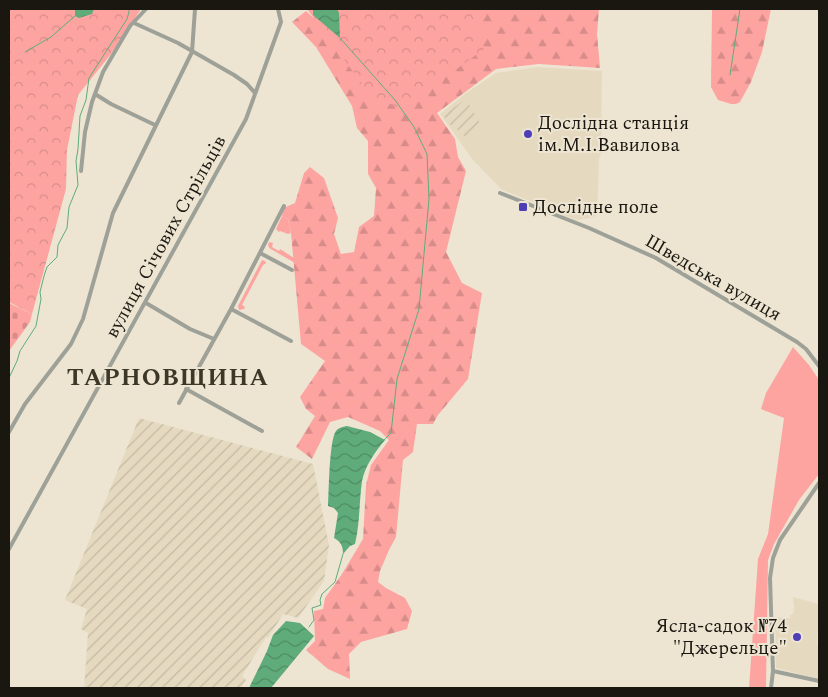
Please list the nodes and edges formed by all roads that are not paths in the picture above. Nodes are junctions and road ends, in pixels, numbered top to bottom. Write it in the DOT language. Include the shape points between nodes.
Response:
graph roads {
  1 [pos="146,9"];
  2 [pos="195,9"];
  3 [pos="278,9"];
  4 [pos="134,23"];
  5 [pos="192,52"];
  6 [pos="255,93"];
  7 [pos="95,94"];
  8 [pos="155,125"];
  9 [pos="81,171"];
  10 [pos="500,194"];
  11 [pos="284,206"];
  12 [pos="260,253"];
  13 [pos="292,270"];
  14 [pos="146,303"];
  15 [pos="231,309"];
  16 [pos="214,339"];
  17 [pos="292,341"];
  18 [pos="819,366"];
  19 [pos="186,389"];
  20 [pos="178,403"];
  21 [pos="262,431"];
  22 [pos="9,432"];
  23 [pos="819,483"];
  24 [pos="9,549"];
  25 [pos="773,671"];
  26 [pos="819,681"];
  27 [pos="771,688"];
  1 -- 4 [label="street"];
  2 -- 5 [label="street"];
  3 -- 6 [label="street, вулиця Січових Стрільців" via="281,22"];
  4 -- 5 [label="street"];
  4 -- 7 [label="street" via="109,59"];
  5 -- 6 [label="street" via="234,75"];
  5 -- 8 [label="street"];
  6 -- 14 [label="street, вулиця Січових Стрільців" via="246,119"];
  7 -- 8 [label="street"];
  7 -- 9 [label="street" via="85,132"];
  8 -- 22 [label="street" via="113,213 83,319 71,344 25,404"];
  10 -- 18 [label="street, Шведська вулиця" via="656,258 797,342"];
  11 -- 12 [label="street"];
  12 -- 13 [label="street"];
  12 -- 15 [label="street"];
  14 -- 16 [label="street" via="190,330"];
  14 -- 24 [label="street, вулиця Січових Стрільців"];
  15 -- 16 [label="street"];
  15 -- 17 [label="street"];
  16 -- 19 [label="street"];
  19 -- 20 [label="street"];
  19 -- 21 [label="street"];
  23 -- 25 [label="street" via="780,540 773,558 770,578"];
  25 -- 26 [label="street"];
  25 -- 27 [label="street"];
}
